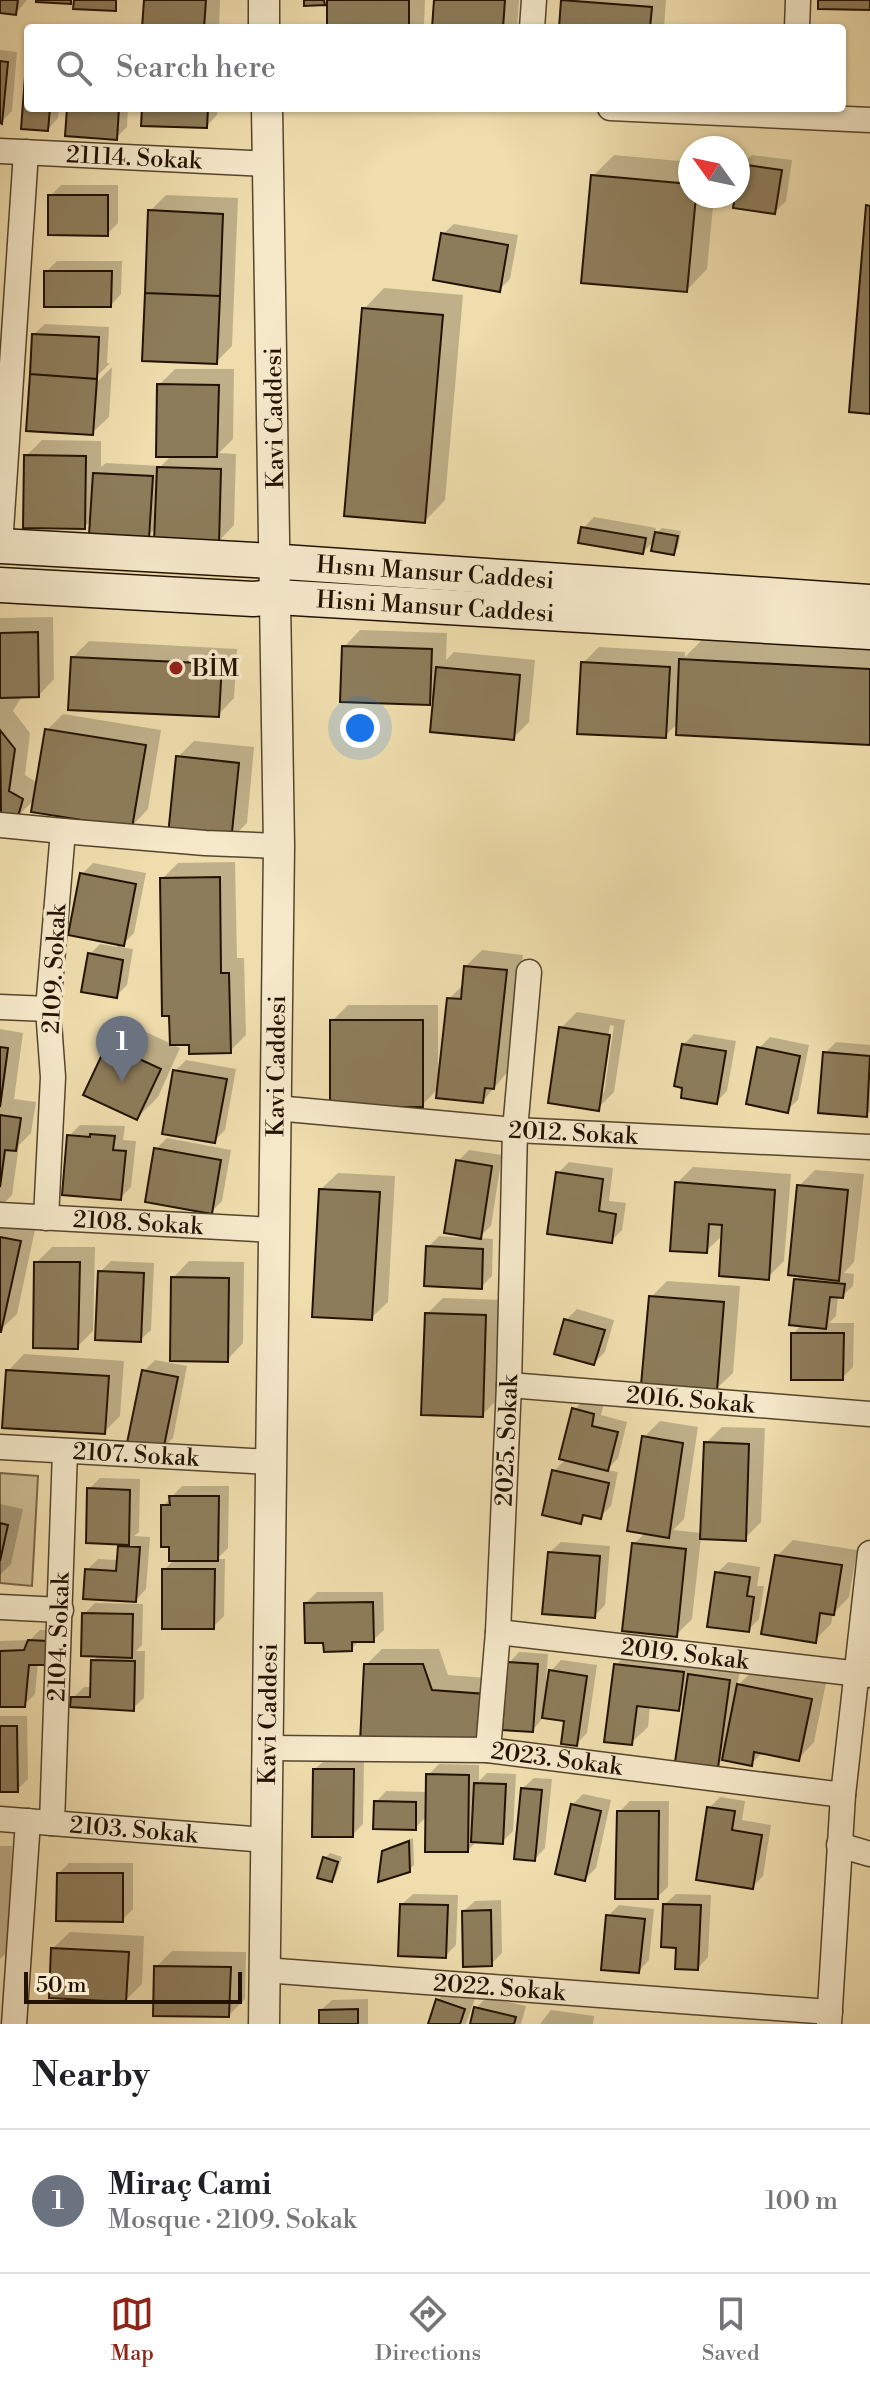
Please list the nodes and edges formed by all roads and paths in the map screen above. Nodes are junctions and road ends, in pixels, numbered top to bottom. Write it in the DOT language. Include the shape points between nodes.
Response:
graph roads {
  1 [pos="264,0"];
  2 [pos="534,0"];
  3 [pos="798,0"];
  4 [pos="264,24"];
  5 [pos="532,24"];
  6 [pos="797,24"];
  7 [pos="267,112"];
  8 [pos="794,112"];
  9 [pos="870,120"];
  10 [pos="0,151"];
  11 [pos="26,152"];
  12 [pos="269,164"];
  13 [pos="0,546"];
  14 [pos="276,563"];
  15 [pos="0,585"];
  16 [pos="277,597"];
  17 [pos="870,602"];
  18 [pos="870,632"];
  19 [pos="0,825"];
  20 [pos="63,831"];
  21 [pos="279,846"];
  22 [pos="529,972"];
  23 [pos="0,1007"];
  24 [pos="48,1009"];
  25 [pos="276,1108"];
  26 [pos="515,1130"];
  27 [pos="870,1147"];
  28 [pos="0,1215"];
  29 [pos="46,1218"];
  30 [pos="274,1230"];
  31 [pos="509,1385"];
  32 [pos="870,1414"];
  33 [pos="0,1447"];
  34 [pos="65,1451"];
  35 [pos="271,1462"];
  36 [pos="870,1553"];
  37 [pos="0,1607"];
  38 [pos="61,1610"];
  39 [pos="498,1632"];
  40 [pos="862,1675"];
  41 [pos="267,1748"];
  42 [pos="488,1750"];
  43 [pos="843,1795"];
  44 [pos="0,1819"];
  45 [pos="40,1822"];
  46 [pos="265,1840"];
  47 [pos="839,1845"];
  48 [pos="870,1854"];
  49 [pos="264,1970"];
  50 [pos="830,2018"];
  51 [pos="14,2024"];
  52 [pos="264,2024"];
  1 -- 4 [label="street"];
  2 -- 5 [label="street"];
  3 -- 6 [label="street"];
  7 -- 12 [label="street, Kavi Caddesi"];
  8 -- 9 [label="street"];
  10 -- 11 [label="street, 21114. Sokak"];
  11 -- 12 [label="street, 21114. Sokak"];
  11 -- 13 [label="street"];
  12 -- 14 [label="street, Kavi Caddesi"];
  13 -- 14 [label="main road, Hısnı Mansur Caddesi"];
  14 -- 16 [label="street, Kavi Caddesi"];
  14 -- 17 [label="main road, Hısnı Mansur Caddesi"];
  15 -- 16 [label="main road, Hisni Mansur Caddesi"];
  16 -- 18 [label="main road, Hisni Mansur Caddesi"];
  16 -- 21 [label="street, Kavi Caddesi"];
  19 -- 20 [label="street"];
  20 -- 21 [label="street"];
  20 -- 24 [label="street, 2109. Sokak"];
  21 -- 25 [label="street, Kavi Caddesi"];
  22 -- 26 [label="street, 2025. Sokak"];
  23 -- 24 [label="street"];
  24 -- 29 [label="street, 2109. Sokak" via="53,1077"];
  25 -- 26 [label="street, 2012. Sokak"];
  25 -- 30 [label="street, Kavi Caddesi"];
  26 -- 27 [label="street, 2012. Sokak"];
  26 -- 31 [label="street, 2025. Sokak"];
  28 -- 29 [label="street, 2108. Sokak"];
  29 -- 30 [label="street, 2108. Sokak"];
  30 -- 35 [label="street, Kavi Caddesi"];
  31 -- 32 [label="street, 2016. Sokak"];
  31 -- 39 [label="street, 2025. Sokak"];
  33 -- 34 [label="street, 2107. Sokak"];
  34 -- 35 [label="street, 2107. Sokak"];
  34 -- 38 [label="street, 2104. Sokak"];
  35 -- 41 [label="street, Kavi Caddesi"];
  36 -- 40 [label="street"];
  37 -- 38 [label="street"];
  38 -- 45 [label="street, 2104. Sokak"];
  39 -- 40 [label="street, 2019. Sokak"];
  39 -- 42 [label="street, 2025. Sokak"];
  40 -- 43 [label="street"];
  41 -- 42 [label="street, 2023. Sokak"];
  41 -- 46 [label="street, Kavi Caddesi"];
  42 -- 43 [label="street, 2023. Sokak"];
  43 -- 47 [label="street"];
  44 -- 45 [label="street, 2103. Sokak"];
  45 -- 46 [label="street, 2103. Sokak"];
  45 -- 51 [label="street, 2104. Sokak"];
  46 -- 49 [label="street, Kavi Caddesi"];
  47 -- 48 [label="street"];
  47 -- 50 [label="street"];
  49 -- 50 [label="street, 2022. Sokak"];
  49 -- 52 [label="street, Kavi Caddesi"];
}
